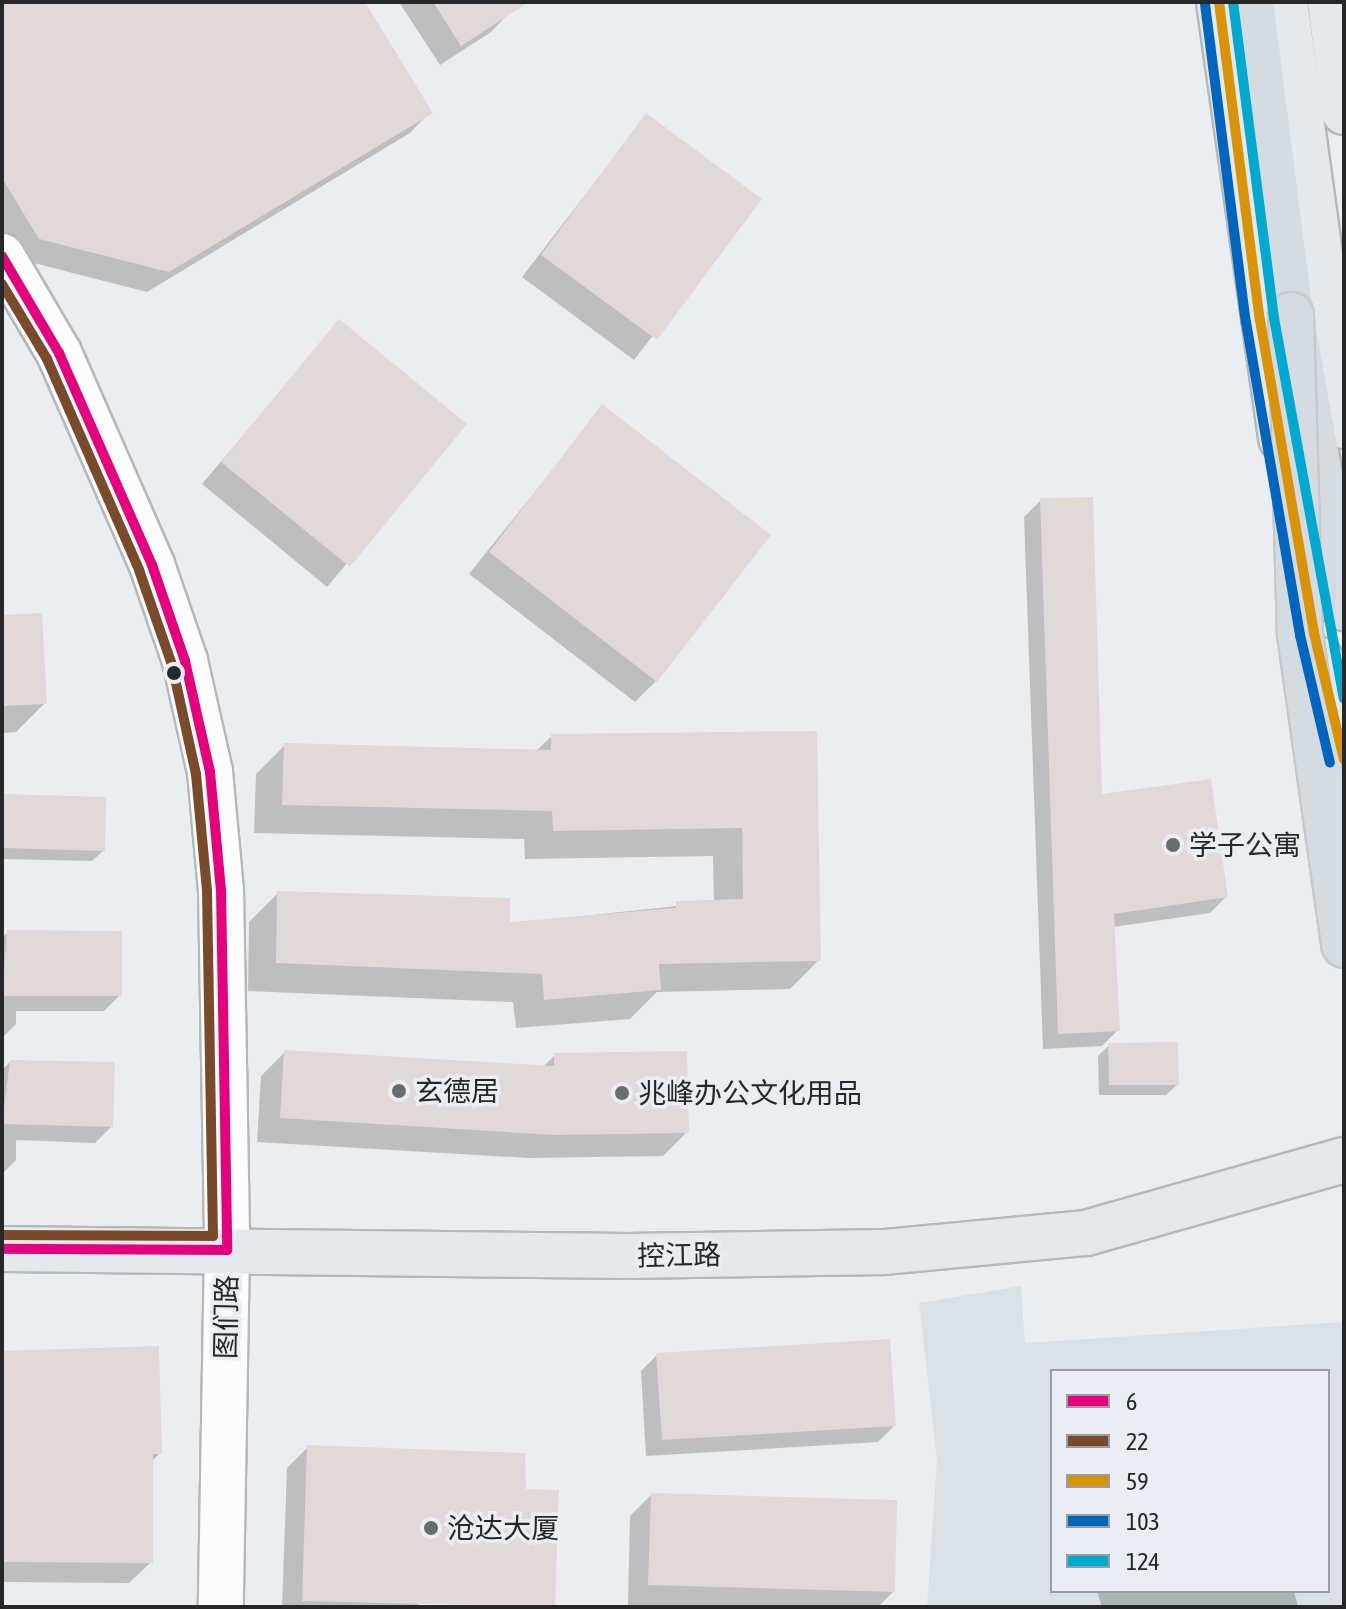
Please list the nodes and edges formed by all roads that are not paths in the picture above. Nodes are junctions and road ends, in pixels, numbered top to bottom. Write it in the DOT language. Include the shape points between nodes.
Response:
graph roads {
  1 [pos="1219,2"];
  2 [pos="1251,2"];
  3 [pos="1285,2"];
  4 [pos="1330,2"];
  5 [pos="1344,112"];
  6 [pos="2,256"];
  7 [pos="1291,315"];
  8 [pos="1344,426"];
  9 [pos="1344,608"];
  10 [pos="1344,760"];
  11 [pos="1344,945"];
  12 [pos="1344,1160"];
  13 [pos="2,1249"];
  14 [pos="227,1250"];
  15 [pos="221,1607"];
  1 -- 10 [label="main road" via="1260,320 1314,633"];
  2 -- 7 [label="highway"];
  3 -- 8 [label="main road"];
  4 -- 5 [label="main road"];
  6 -- 14 [label="street, 图们路" via="59,353 152,565 210,772 221,890"];
  7 -- 9 [label="highway, bridge"];
  7 -- 11 [label="highway, bridge" via="1300,634"];
  12 -- 14 [label="main road, 控江路" via="1086,1233 884,1252 628,1256"];
  13 -- 14 [label="main road, 控江路"];
  14 -- 15 [label="street, 图们路"];
}
